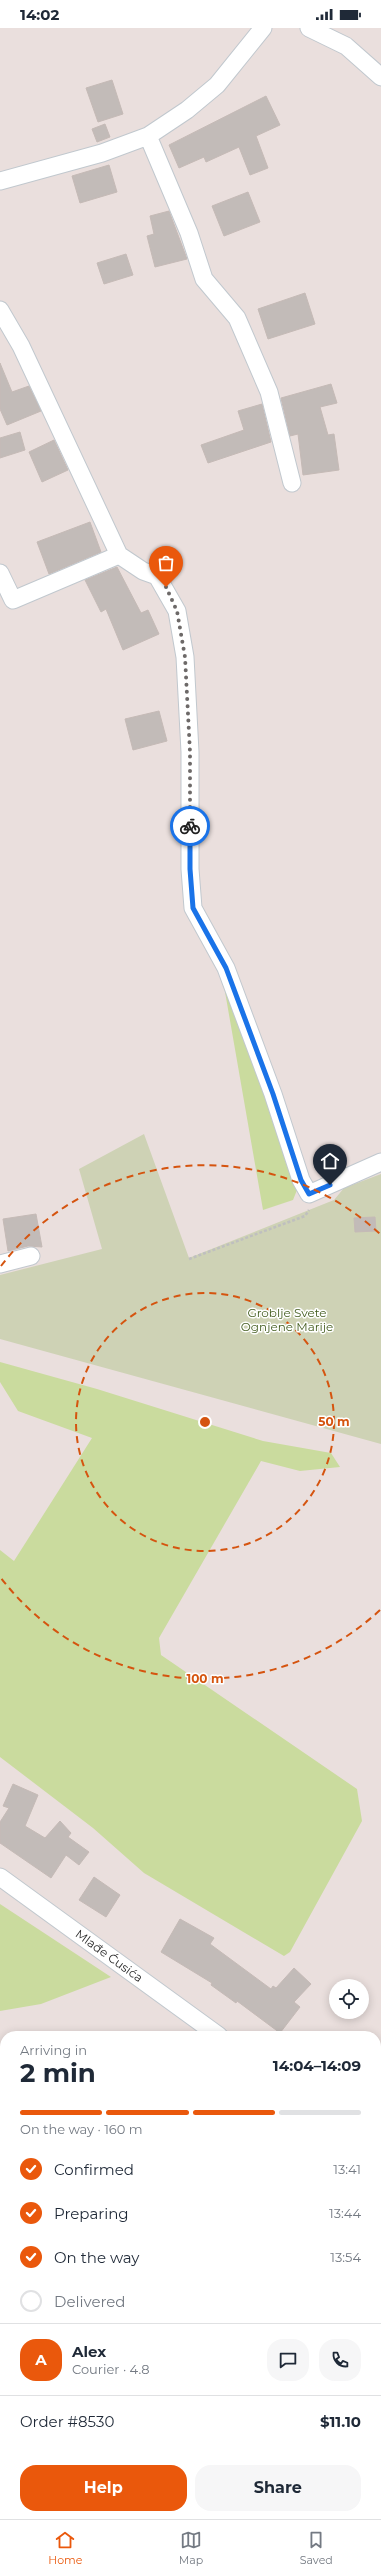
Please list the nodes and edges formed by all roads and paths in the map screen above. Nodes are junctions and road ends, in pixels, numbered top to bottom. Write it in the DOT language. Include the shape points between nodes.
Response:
graph roads {
  1 [pos="263,28"];
  2 [pos="309,28"];
  3 [pos="381,77"];
  4 [pos="148,136"];
  5 [pos="0,181"];
  6 [pos="0,310"];
  7 [pos="292,483"];
  8 [pos="119,554"];
  9 [pos="0,573"];
  10 [pos="381,1162"];
  11 [pos="318,1191"];
  12 [pos="31,1256"];
  13 [pos="189,1259"];
  14 [pos="0,1264"];
  15 [pos="0,1877"];
  16 [pos="212,2031"];
  1 -- 4 [label="street" via="217,85 187,110"];
  2 -- 3 [label="street" via="346,46"];
  4 -- 5 [label="street" via="102,153"];
  4 -- 7 [label="street" via="189,233 204,279 237,318 269,392"];
  6 -- 8 [label="street" via="20,346"];
  8 -- 9 [label="street" via="13,600"];
  8 -- 11 [label="street" via="143,571 158,576 177,611 185,657 193,908 226,968 273,1094 301,1180 309,1194"];
  10 -- 11 [label="street"];
  11 -- 13 [label="path" via="305,1216"];
  12 -- 14 [label="street"];
  15 -- 16 [label="street, Mlađe Ćusića"];
}
